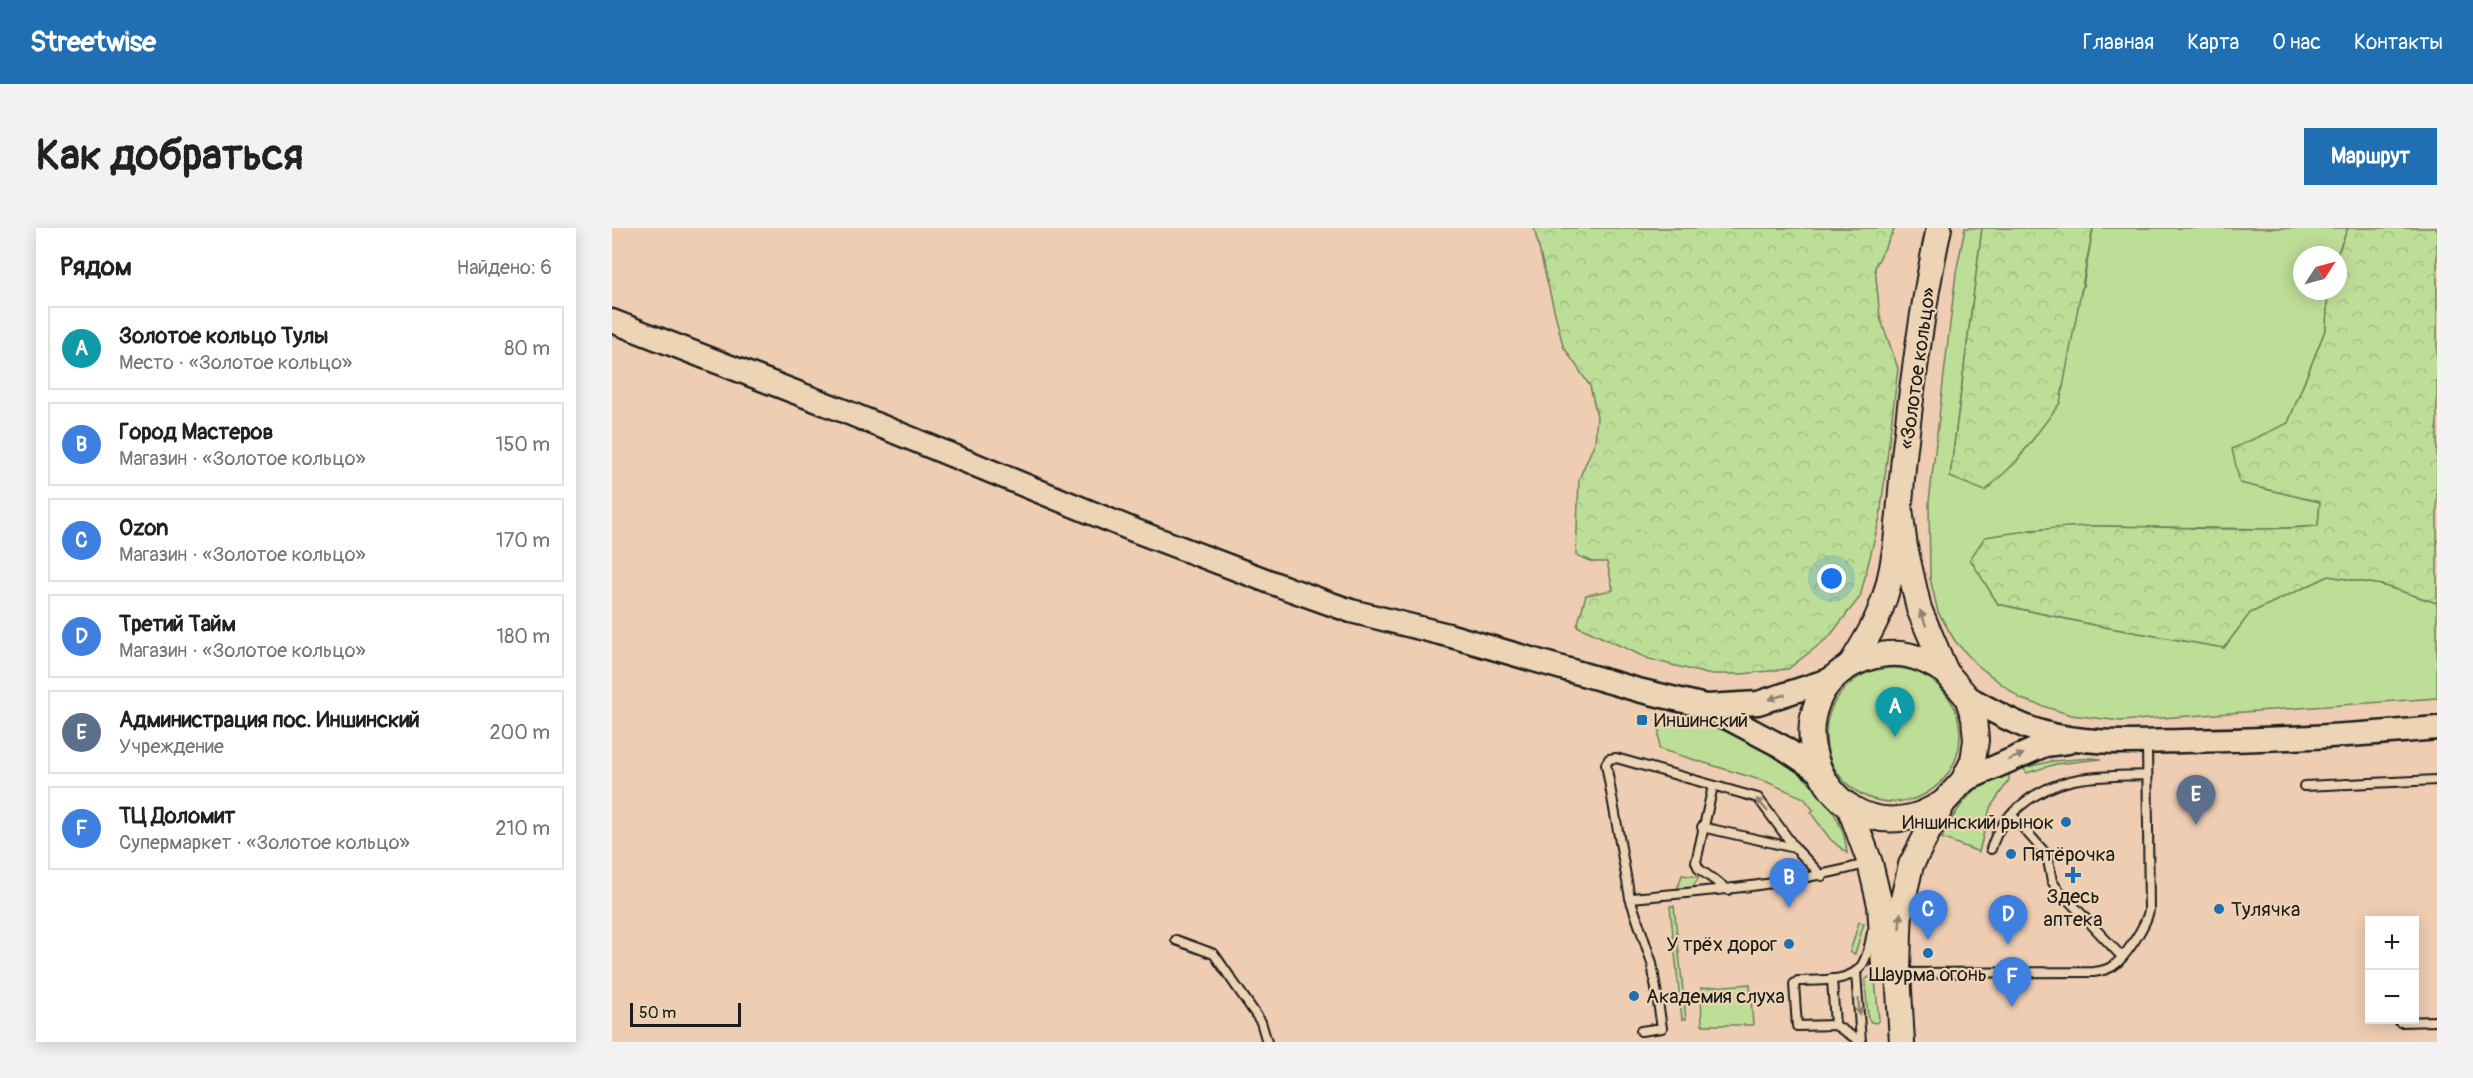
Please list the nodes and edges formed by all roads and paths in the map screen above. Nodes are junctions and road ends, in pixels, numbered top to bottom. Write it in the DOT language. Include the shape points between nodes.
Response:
graph roads {
  1 [pos="1939,228"];
  2 [pos="612,321"];
  3 [pos="1900,509"];
  4 [pos="1841,671"];
  5 [pos="1947,672"];
  6 [pos="1967,698"];
  7 [pos="1705,706"];
  8 [pos="2437,728"];
  9 [pos="2087,740"];
  10 [pos="2147,742"];
  11 [pos="1817,770"];
  12 [pos="2147,775"];
  13 [pos="2437,780"];
  14 [pos="1963,781"];
  15 [pos="1713,786"];
  16 [pos="2304,786"];
  17 [pos="1943,803"];
  18 [pos="1849,806"];
  19 [pos="2011,814"];
  20 [pos="1702,827"];
  21 [pos="1795,848"];
  22 [pos="1991,849"];
  23 [pos="1870,863"];
  24 [pos="1822,876"];
  25 [pos="1728,890"];
  26 [pos="1630,897"];
  27 [pos="1880,905"];
  28 [pos="1176,940"];
  29 [pos="2122,957"];
  30 [pos="1857,972"];
  31 [pos="1898,973"];
  32 [pos="1832,979"];
  33 [pos="2419,1021"];
  34 [pos="2437,1021"];
  35 [pos="1835,1025"];
  36 [pos="1641,1031"];
  37 [pos="1267,1042"];
  38 [pos="1861,1042"];
  39 [pos="1889,1042"];
  40 [pos="1902,1042"];
  1 -- 3 [label="highway, «Золотое кольцо»" via="1918,340"];
  2 -- 7 [label="main road" via="1288,590 1351,611"];
  3 -- 4 [label="highway, «Золотое кольцо»" via="1882,607"];
  5 -- 3 [label="highway, «Золотое кольцо», one-way" via="1919,609"];
  4 -- 5 [label="highway, «Золотое кольцо»" via="1882,653 1903,653"];
  4 -- 7 [label="main road, one-way" via="1758,703"];
  4 -- 11 [label="highway, «Золотое кольцо»" via="1821,697 1812,720 1811,744"];
  5 -- 6 [label="highway, «Золотое кольцо»"];
  6 -- 9 [label="main road" via="2043,732"];
  6 -- 14 [label="highway, «Золотое кольцо»" via="1976,740 1973,761"];
  7 -- 11 [label="main road"];
  8 -- 10 [label="main road" via="2313,737"];
  9 -- 10 [label="main road"];
  14 -- 9 [label="main road, one-way" via="2045,745"];
  10 -- 12 [label="lane"];
  11 -- 18 [label="highway, «Золотое кольцо»"];
  12 -- 19 [label="lane" via="2066,780 2036,794"];
  12 -- 29 [label="lane" via="2149,910 2145,923"];
  13 -- 16 [label="lane"];
  14 -- 17 [label="highway, «Золотое кольцо»"];
  15 -- 20 [label="lane"];
  21 -- 15 [label="lane, one-way" via="1758,798"];
  15 -- 26 [label="lane" via="1616,758 1608,760"];
  17 -- 18 [label="highway, «Золотое кольцо»" via="1903,819 1884,819"];
  31 -- 17 [label="highway, «Золотое кольцо», one-way" via="1900,912 1911,865"];
  18 -- 23 [label="highway, «Золотое кольцо»"];
  19 -- 22 [label="lane" via="1998,829"];
  19 -- 29 [label="lane" via="2047,855 2056,887"];
  20 -- 21 [label="lane"];
  20 -- 25 [label="lane" via="1697,866"];
  21 -- 24 [label="lane"];
  23 -- 24 [label="lane"];
  23 -- 27 [label="highway, «Золотое кольцо»"];
  24 -- 25 [label="lane"];
  25 -- 26 [label="lane"];
  26 -- 36 [label="lane" via="1652,963 1662,1028"];
  27 -- 30 [label="lane" via="1864,961"];
  27 -- 39 [label="highway, «Золотое кольцо»"];
  28 -- 37 [label="lane" via="1214,954 1261,1022"];
  29 -- 31 [label="lane" via="2109,969 2094,972"];
  30 -- 32 [label="lane"];
  30 -- 38 [label="lane, one-way"];
  31 -- 40 [label="highway, «Золотое кольцо»"];
  32 -- 35 [label="lane"];
  32 -- 35 [label="lane" via="1795,982 1797,1026"];
  33 -- 34 [label="lane"];
  35 -- 38 [label="lane"];
}
